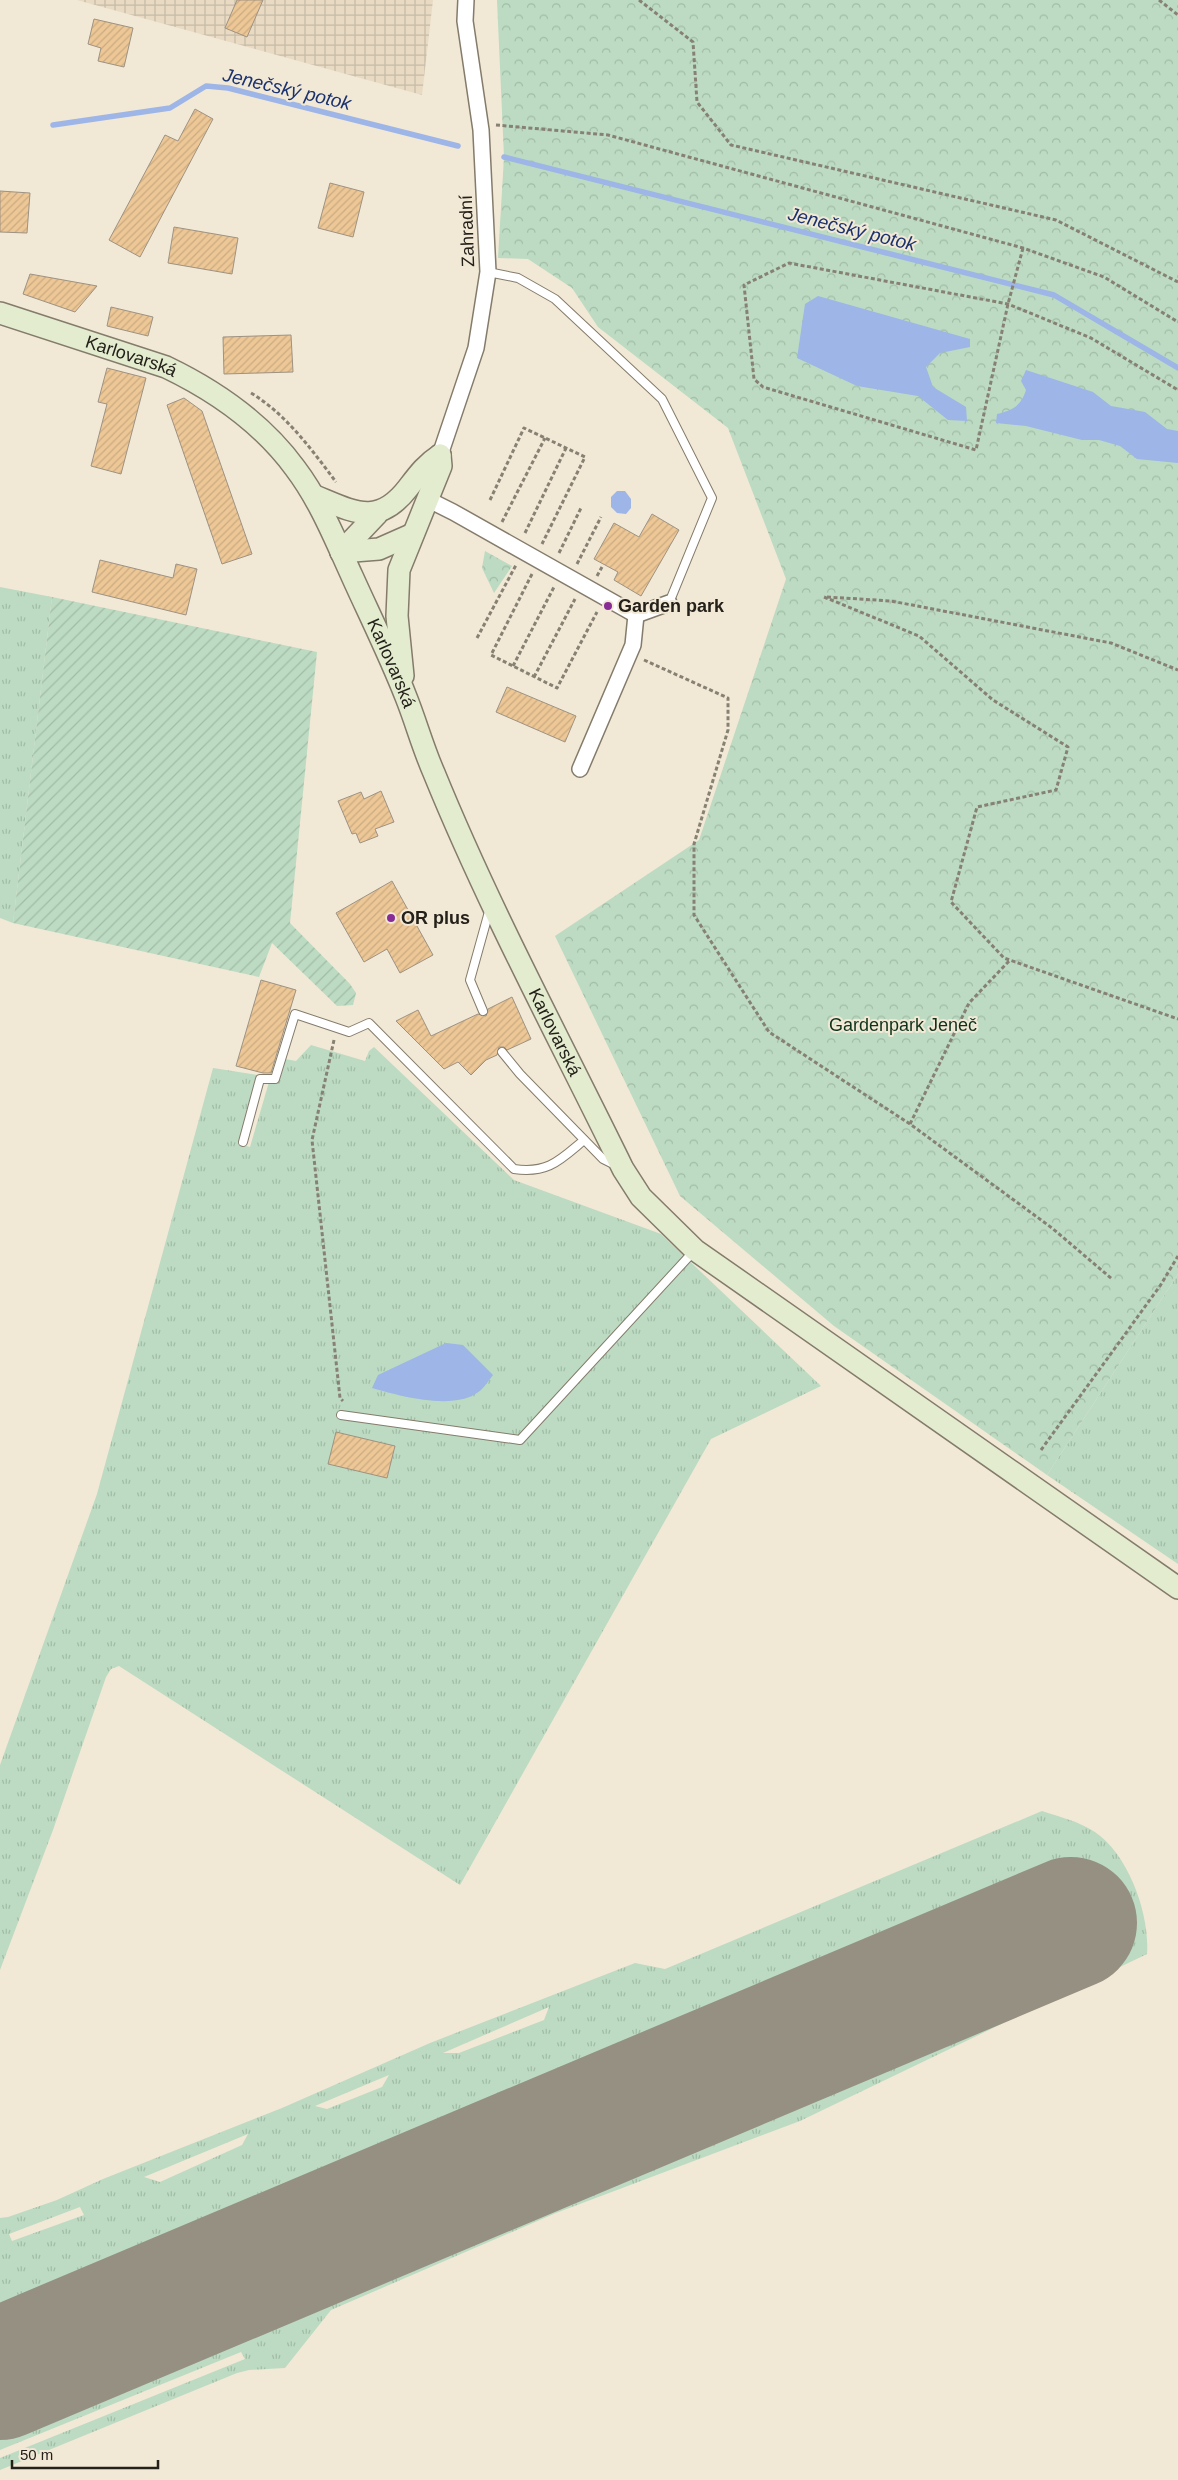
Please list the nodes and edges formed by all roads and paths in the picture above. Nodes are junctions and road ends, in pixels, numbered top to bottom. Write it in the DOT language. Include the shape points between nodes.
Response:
graph roads {
  1 [pos="466,0"];
  2 [pos="639,0"];
  3 [pos="1159,0"];
  4 [pos="1178,15"];
  5 [pos="480,122"];
  6 [pos="1023,248"];
  7 [pos="488,272"];
  8 [pos="1178,282"];
  9 [pos="1008,304"];
  10 [pos="0,313"];
  11 [pos="1178,322"];
  12 [pos="1178,390"];
  13 [pos="545,438"];
  14 [pos="566,448"];
  15 [pos="440,455"];
  16 [pos="315,496"];
  17 [pos="427,500"];
  18 [pos="490,500"];
  19 [pos="581,508"];
  20 [pos="377,514"];
  21 [pos="600,517"];
  22 [pos="413,534"];
  23 [pos="495,535"];
  24 [pos="341,552"];
  25 [pos="548,565"];
  26 [pos="605,598"];
  27 [pos="669,603"];
  28 [pos="636,615"];
  29 [pos="477,638"];
  30 [pos="630,654"];
  31 [pos="513,666"];
  32 [pos="1178,670"];
  33 [pos="534,677"];
  34 [pos="406,696"];
  35 [pos="580,769"];
  36 [pos="491,901"];
  37 [pos="1010,960"];
  38 [pos="483,1011"];
  39 [pos="1178,1019"];
  40 [pos="337,1027"];
  41 [pos="502,1052"];
  42 [pos="910,1124"];
  43 [pos="584,1140"];
  44 [pos="243,1142"];
  45 [pos="623,1170"];
  46 [pos="695,1250"];
  47 [pos="1178,1256"];
  48 [pos="1112,1279"];
  49 [pos="340,1415"];
  50 [pos="357,1418"];
  51 [pos="1041,1450"];
  52 [pos="1178,1588"];
  1 -- 5 [label="street, Zahradní" via="465,21"];
  2 -- 8 [label="path" via="693,42 697,102 731,145 1056,220"];
  3 -- 4 [label="path"];
  5 -- 6 [label="path" via="608,135"];
  5 -- 7 [label="street, Zahradní"];
  6 -- 9 [label="path"];
  6 -- 11 [label="path" via="1104,277"];
  7 -- 15 [label="street, Zahradní" via="476,348"];
  7 -- 27 [label="lane" via="518,278 555,299 662,399 712,498"];
  9 -- 9 [label="path" via="976,450 763,387 754,379 744,285 789,263"];
  9 -- 12 [label="path" via="1091,338"];
  10 -- 16 [label="main road, Karlovarská" via="166,367 201,386 264,431"];
  13 -- 14 [label="path"];
  13 -- 18 [label="path" via="524,428"];
  13 -- 23 [label="path"];
  14 -- 25 [label="path"];
  14 -- 25 [label="path" via="585,457"];
  15 -- 17 [label="main road" via="440,466"];
  15 -- 20 [label="main road" via="427,463 398,501"];
  16 -- 20 [label="main road" via="348,510"];
  16 -- 24 [label="main road, Karlovarská"];
  17 -- 22 [label="main road"];
  17 -- 23 [label="street"];
  19 -- 25 [label="path"];
  20 -- 24 [label="main road"];
  21 -- 25 [label="path"];
  22 -- 24 [label="main road" via="379,548"];
  22 -- 34 [label="main road" via="398,570 397,616"];
  23 -- 25 [label="street"];
  24 -- 34 [label="main road, Karlovarská"];
  25 -- 26 [label="street"];
  25 -- 29 [label="path"];
  25 -- 31 [label="path"];
  25 -- 31 [label="path" via="491,654"];
  25 -- 33 [label="path"];
  26 -- 28 [label="street"];
  26 -- 33 [label="path" via="557,688"];
  27 -- 28 [label="street"];
  28 -- 30 [label="street" via="634,645"];
  30 -- 35 [label="street"];
  30 -- 42 [label="path" via="728,698 728,730 694,844 694,915 768,1032"];
  31 -- 33 [label="path"];
  32 -- 37 [label="path" via="1112,643 891,600 824,597 919,636 993,700 1068,747 1056,790 977,807 951,902 1004,958"];
  34 -- 36 [label="main road, Karlovarská" via="433,772"];
  36 -- 38 [label="lane" via="470,980"];
  36 -- 45 [label="main road, Karlovarská"];
  37 -- 39 [label="path"];
  37 -- 42 [label="path" via="969,1003"];
  40 -- 43 [label="lane" via="349,1032 369,1023 514,1169 530,1171 552,1166"];
  40 -- 44 [label="lane" via="295,1014 275,1079 260,1079"];
  40 -- 50 [label="path" via="312,1140 340,1398"];
  41 -- 43 [label="lane"];
  42 -- 48 [label="path" via="1052,1228"];
  43 -- 45 [label="lane" via="603,1159"];
  45 -- 46 [label="main road, Karlovarská" via="641,1196"];
  46 -- 50 [label="lane" via="520,1440"];
  46 -- 52 [label="main road, Karlovarská"];
  47 -- 51 [label="path" via="1160,1286"];
  49 -- 50 [label="lane"];
}
